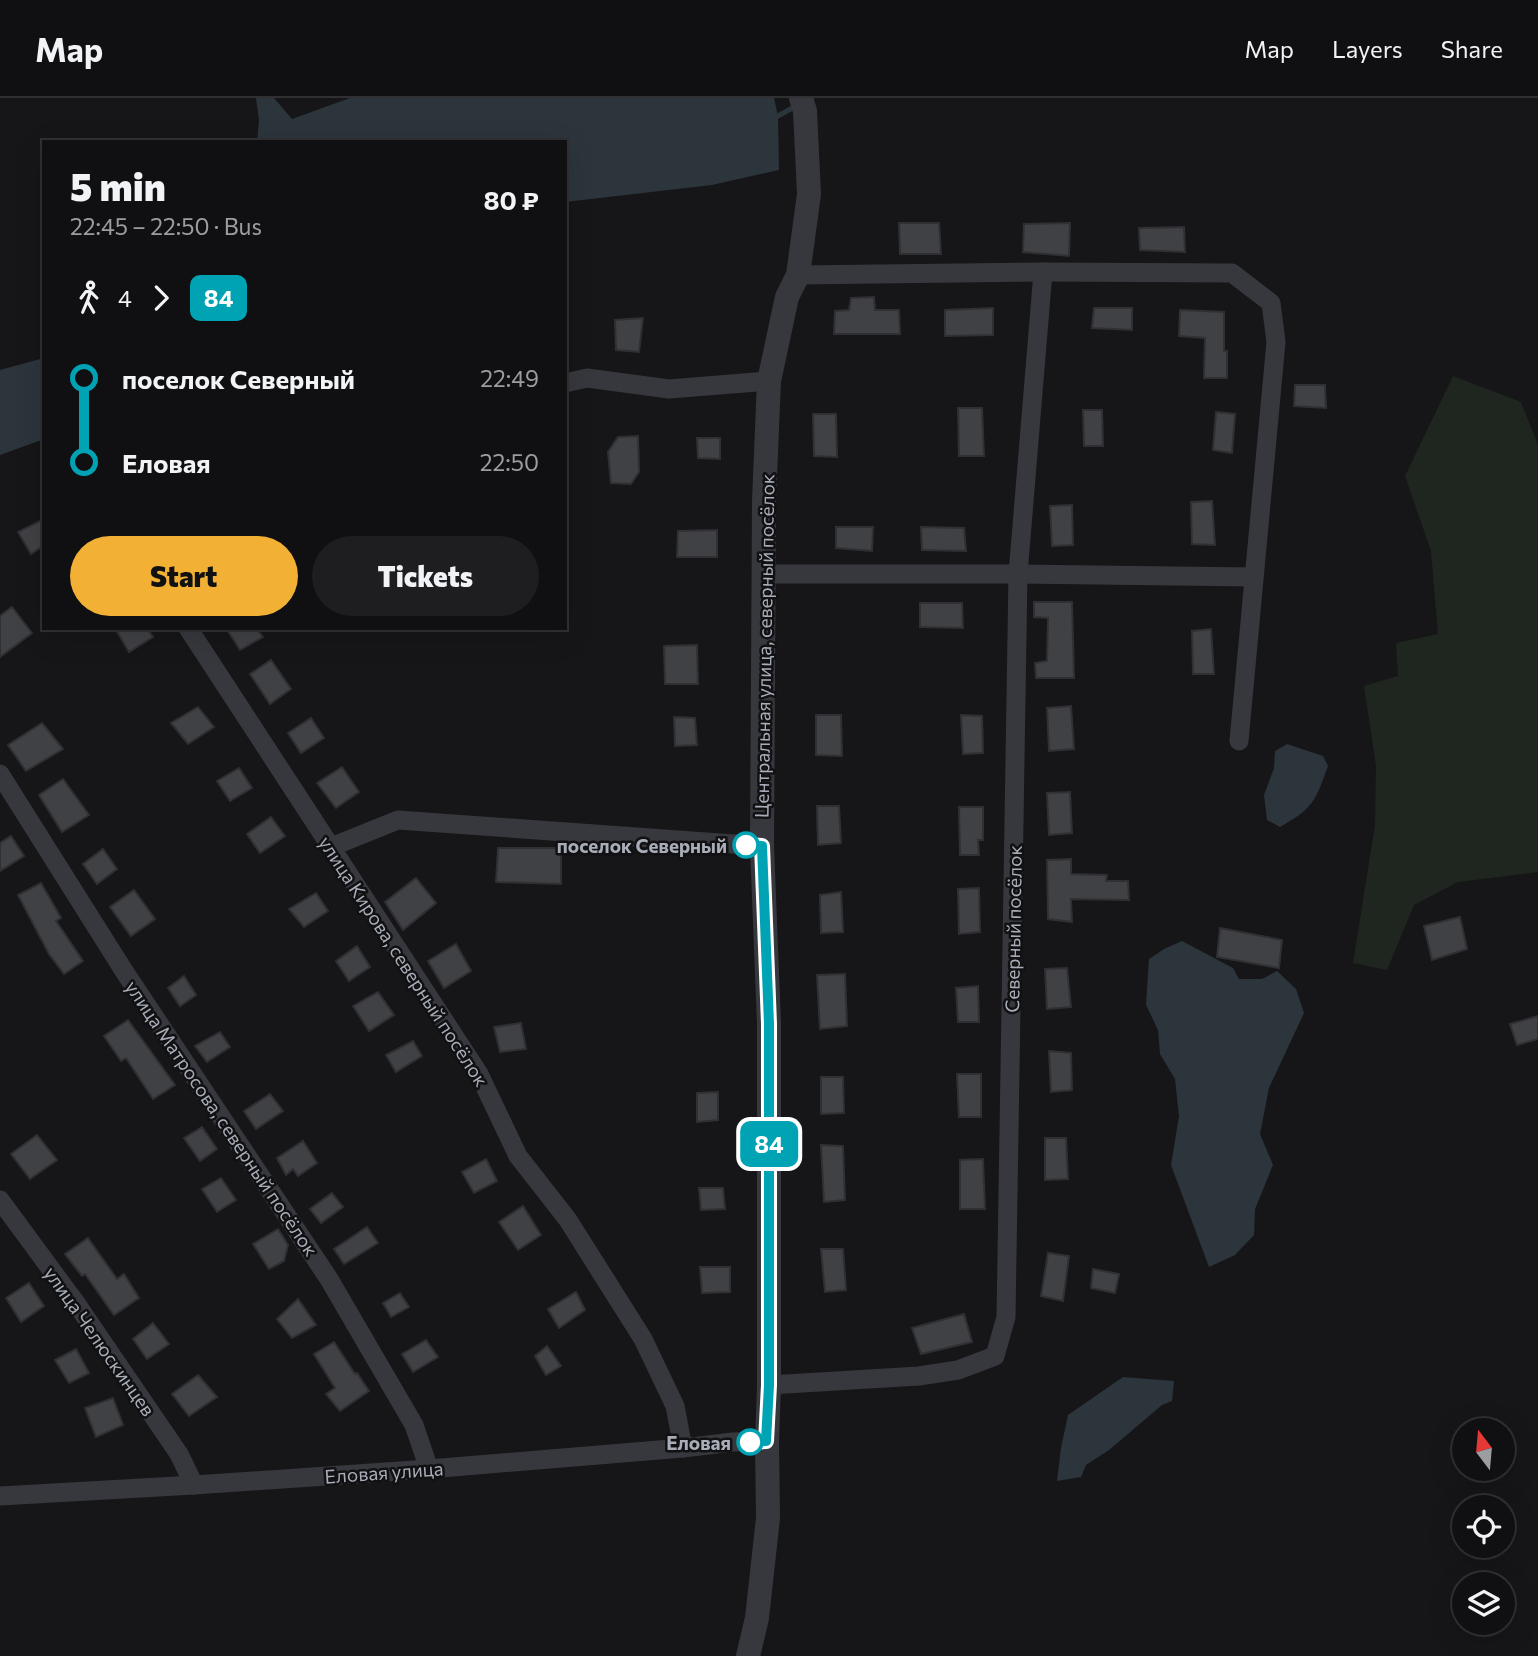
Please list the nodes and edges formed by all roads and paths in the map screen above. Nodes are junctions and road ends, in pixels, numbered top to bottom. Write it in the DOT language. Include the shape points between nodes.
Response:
graph roads {
  1 [pos="803,105"];
  2 [pos="1043,272"];
  3 [pos="798,275"];
  4 [pos="769,382"];
  5 [pos="567,383"];
  6 [pos="1018,574"];
  7 [pos="763,575"];
  8 [pos="1253,577"];
  9 [pos="189,630"];
  10 [pos="1239,741"];
  11 [pos="0,774"];
  12 [pos="331,846"];
  13 [pos="762,846"];
  14 [pos="0,1200"];
  15 [pos="769,1385"];
  16 [pos="766,1441"];
  17 [pos="683,1448"];
  18 [pos="429,1469"];
  19 [pos="194,1485"];
  20 [pos="0,1496"];
  21 [pos="748,1656"];
  1 -- 3 [label="street, Центральная улица, северный посёлок" via="809,194"];
  2 -- 3 [label="street"];
  2 -- 6 [label="street, Северный посёлок"];
  2 -- 8 [label="street" via="1232,273 1271,303 1276,342"];
  3 -- 4 [label="street, Центральная улица, северный посёлок" via="787,297"];
  4 -- 5 [label="street" via="669,389 587,379"];
  4 -- 7 [label="street, Центральная улица, северный посёлок"];
  6 -- 7 [label="street"];
  6 -- 8 [label="street"];
  6 -- 15 [label="street, Северный посёлок" via="1007,1304 1000,1343 995,1356 958,1370"];
  7 -- 13 [label="street, Центральная улица, северный посёлок"];
  8 -- 10 [label="street"];
  9 -- 12 [label="street, улица Кирова, северный посёлок"];
  11 -- 18 [label="street, улица Матросова, северный посёлок" via="124,971 329,1279 414,1425"];
  12 -- 13 [label="street" via="398,820"];
  12 -- 17 [label="street, улица Кирова, северный посёлок" via="479,1074 518,1156 568,1220 643,1339 676,1406"];
  13 -- 15 [label="street, Центральная улица, северный посёлок" via="769,1024"];
  14 -- 19 [label="street, улица Челюскинцев" via="179,1454"];
  15 -- 16 [label="street, Центральная улица, северный посёлок"];
  16 -- 17 [label="street, Еловая улица"];
  16 -- 21 [label="street, Центральная улица, северный посёлок" via="768,1518 758,1618"];
  17 -- 18 [label="street, Еловая улица"];
  18 -- 19 [label="street, Еловая улица"];
  19 -- 20 [label="street, Еловая улица"];
}
